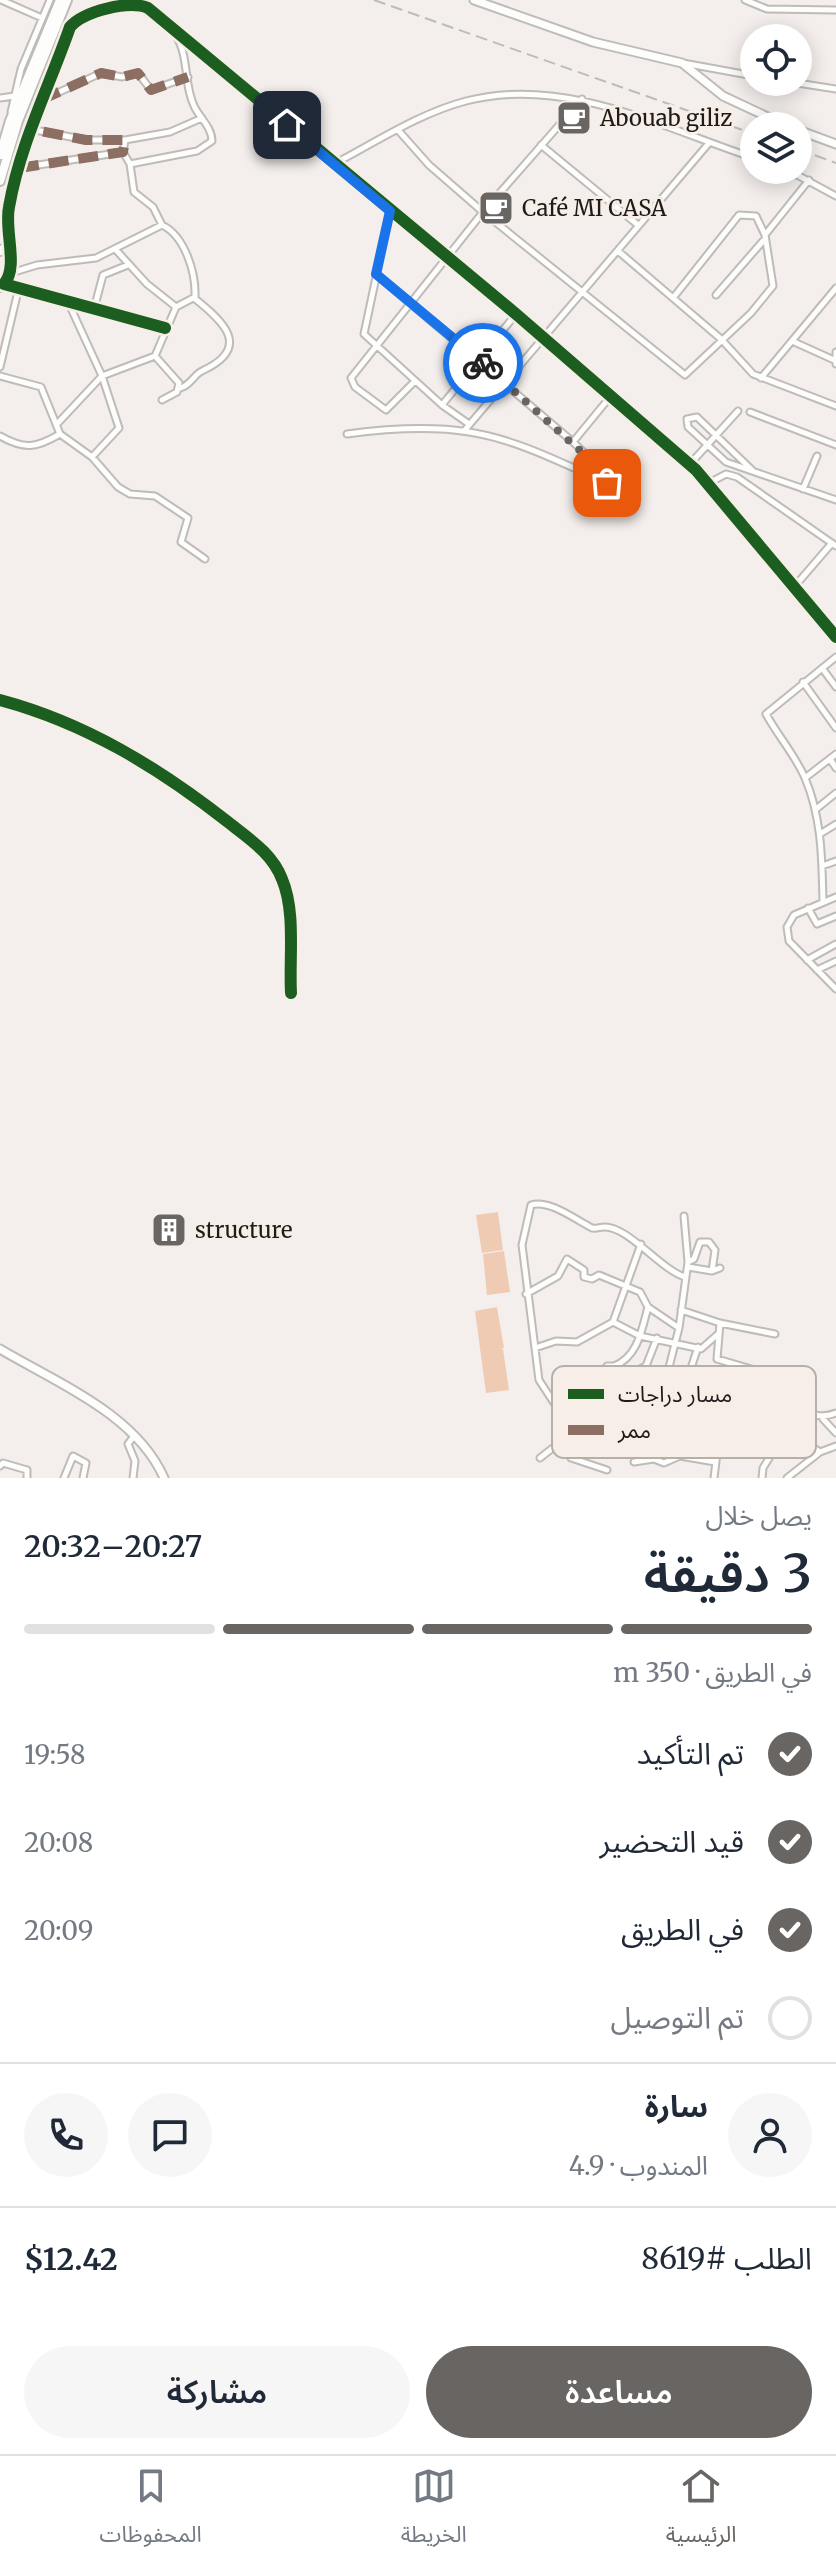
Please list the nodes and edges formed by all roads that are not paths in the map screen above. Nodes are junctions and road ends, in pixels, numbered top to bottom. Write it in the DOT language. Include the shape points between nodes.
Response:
graph roads {
  1 [pos="1,0"];
  2 [pos="50,0"];
  3 [pos="60,0"];
  4 [pos="67,0"];
  5 [pos="474,0"];
  6 [pos="499,0"];
  7 [pos="746,0"];
  8 [pos="15,2"];
  9 [pos="486,4"];
  10 [pos="836,10"];
  11 [pos="42,18"];
  12 [pos="170,27"];
  13 [pos="682,63"];
  14 [pos="740,73"];
  15 [pos="188,77"];
  16 [pos="812,85"];
  17 [pos="836,89"];
  18 [pos="14,96"];
  19 [pos="0,98"];
  20 [pos="582,99"];
  21 [pos="41,100"];
  22 [pos="757,112"];
  23 [pos="202,118"];
  24 [pos="10,121"];
  25 [pos="30,129"];
  26 [pos="398,130"];
  27 [pos="812,135"];
  28 [pos="125,140"];
  29 [pos="709,143"];
  30 [pos="836,144"];
  31 [pos="541,145"];
  32 [pos="123,152"];
  33 [pos="740,153"];
  34 [pos="0,155"];
  35 [pos="130,164"];
  36 [pos="334,164"];
  37 [pos="19,168"];
  38 [pos="0,181"];
  39 [pos="812,182"];
  40 [pos="806,184"];
  41 [pos="836,196"];
  42 [pos="390,211"];
  43 [pos="483,212"];
  44 [pos="162,225"];
  45 [pos="638,225"];
  46 [pos="764,238"];
  47 [pos="4,248"];
  48 [pos="116,250"];
  49 [pos="618,251"];
  50 [pos="447,259"];
  51 [pos="128,265"];
  52 [pos="376,274"];
  53 [pos="4,280"];
  54 [pos="19,287"];
  55 [pos="836,288"];
  56 [pos="581,292"];
  57 [pos="716,295"];
  58 [pos="194,298"];
  59 [pos="673,298"];
  60 [pos="69,303"];
  61 [pos="411,303"];
  62 [pos="176,307"];
  63 [pos="94,309"];
  64 [pos="516,314"];
  65 [pos="165,328"];
  66 [pos="542,339"];
  67 [pos="721,339"];
  68 [pos="792,341"];
  69 [pos="375,344"];
  70 [pos="836,352"];
  71 [pos="155,356"];
  72 [pos="479,359"];
  73 [pos="835,362"];
  74 [pos="0,367"];
  75 [pos="0,376"];
  76 [pos="102,376"];
  77 [pos="761,378"];
  78 [pos="415,381"];
  79 [pos="506,382"];
  80 [pos="180,388"];
  81 [pos="610,397"];
  82 [pos="162,400"];
  83 [pos="442,405"];
  84 [pos="836,406"];
  85 [pos="738,411"];
  86 [pos="750,412"];
  87 [pos="58,423"];
  88 [pos="469,424"];
  89 [pos="464,431"];
  90 [pos="60,434"];
  91 [pos="347,434"];
  92 [pos="717,434"];
  93 [pos="0,436"];
  94 [pos="573,442"];
  95 [pos="707,445"];
  96 [pos="836,445"];
  97 [pos="817,456"];
  98 [pos="92,457"];
  99 [pos="690,464"];
  100 [pos="753,471"];
  101 [pos="709,483"];
  102 [pos="803,489"];
  103 [pos="836,500"];
  104 [pos="834,545"];
  105 [pos="205,559"];
  106 [pos="795,586"];
  107 [pos="836,637"];
  108 [pos="836,657"];
  109 [pos="822,668"];
  110 [pos="803,682"];
  111 [pos="836,687"];
  112 [pos="0,700"];
  113 [pos="836,728"];
  114 [pos="836,754"];
  115 [pos="830,759"];
  116 [pos="836,768"];
  117 [pos="805,778"];
  118 [pos="836,793"];
  119 [pos="815,810"];
  120 [pos="836,824"];
  121 [pos="820,834"];
  122 [pos="836,861"];
  123 [pos="822,866"];
  124 [pos="836,897"];
  125 [pos="823,902"];
  126 [pos="808,908"];
  127 [pos="836,916"];
  128 [pos="836,944"];
  129 [pos="807,960"];
  130 [pos="836,961"];
  131 [pos="817,970"];
  132 [pos="836,978"];
  133 [pos="829,981"];
  134 [pos="836,989"];
  135 [pos="291,993"];
  136 [pos="684,1216"];
  137 [pos="641,1244"];
  138 [pos="688,1265"];
  139 [pos="720,1268"];
  140 [pos="712,1271"];
  141 [pos="685,1277"];
  142 [pos="628,1285"];
  143 [pos="526,1294"];
  144 [pos="648,1307"];
  145 [pos="681,1310"];
  146 [pos="613,1322"];
  147 [pos="720,1323"];
  148 [pos="679,1328"];
  149 [pos="718,1334"];
  150 [pos="775,1334"];
  151 [pos="640,1336"];
  152 [pos="657,1338"];
  153 [pos="675,1342"];
  154 [pos="698,1347"];
  155 [pos="535,1348"];
  156 [pos="0,1349"];
  157 [pos="607,1366"];
  158 [pos="614,1366"];
  159 [pos="646,1366"];
  160 [pos="669,1366"];
  161 [pos="693,1366"];
  162 [pos="739,1366"];
  163 [pos="552,1400"];
  164 [pos="836,1413"];
  165 [pos="816,1416"];
  166 [pos="823,1418"];
  167 [pos="836,1433"];
  168 [pos="135,1435"];
  169 [pos="836,1446"];
  170 [pos="552,1449"];
  171 [pos="816,1449"];
  172 [pos="820,1452"];
  173 [pos="816,1455"];
  174 [pos="540,1458"];
  175 [pos="571,1458"];
  176 [pos="675,1458"];
  177 [pos="692,1458"];
  178 [pos="716,1458"];
  179 [pos="770,1458"];
  180 [pos="812,1458"];
  181 [pos="634,1462"];
  182 [pos="715,1462"];
  183 [pos="0,1466"];
  184 [pos="607,1470"];
  185 [pos="27,1478"];
  186 [pos="64,1478"];
  187 [pos="83,1478"];
  188 [pos="133,1478"];
  189 [pos="164,1478"];
  190 [pos="714,1478"];
  191 [pos="762,1478"];
  192 [pos="787,1478"];
  1 -- 8 [label="street"];
  2 -- 11 [label="street"];
  3 -- 24 [label="main road"];
  4 -- 38 [label="main road"];
  5 -- 9 [label="street"];
  6 -- 9 [label="street"];
  7 -- 10 [label="street" via="767,9"];
  8 -- 11 [label="street"];
  9 -- 13 [label="street" via="593,42"];
  11 -- 18 [label="street"];
  12 -- 15 [label="street" via="183,49"];
  12 -- 21 [label="street" via="134,4 78,20 70,27"];
  12 -- 36 [label="street"];
  13 -- 14 [label="street"];
  13 -- 22 [label="street" via="723,96"];
  15 -- 21 [label="street" via="151,90 138,73 101,73"];
  15 -- 23 [label="street"];
  16 -- 17 [label="street"];
  18 -- 19 [label="street"];
  18 -- 24 [label="street"];
  20 -- 26 [label="street" via="524,94 467,100"];
  20 -- 29 [label="street"];
  20 -- 31 [label="street"];
  21 -- 25 [label="street"];
  23 -- 28 [label="street" via="170,132"];
  23 -- 35 [label="street" via="212,135 208,145"];
  24 -- 34 [label="main road"];
  25 -- 28 [label="street" via="86,140"];
  25 -- 37 [label="street"];
  26 -- 36 [label="street"];
  26 -- 43 [label="street"];
  27 -- 30 [label="street"];
  28 -- 32 [label="street"];
  29 -- 33 [label="street"];
  29 -- 45 [label="street"];
  31 -- 43 [label="street"];
  31 -- 45 [label="street"];
  32 -- 35 [label="street"];
  32 -- 37 [label="street"];
  35 -- 44 [label="street" via="134,192 153,207"];
  36 -- 42 [label="street"];
  37 -- 47 [label="street"];
  39 -- 41 [label="street"];
  40 -- 46 [label="street"];
  42 -- 50 [label="street"];
  42 -- 52 [label="street"];
  43 -- 50 [label="street"];
  43 -- 56 [label="street"];
  44 -- 48 [label="street"];
  44 -- 58 [label="street" via="191,260"];
  45 -- 49 [label="street"];
  46 -- 57 [label="street"];
  46 -- 59 [label="street" via="756,216 739,215"];
  46 -- 67 [label="street" via="773,286"];
  47 -- 53 [label="street"];
  48 -- 51 [label="street"];
  48 -- 53 [label="street" via="89,260 37,265"];
  49 -- 56 [label="street"];
  49 -- 59 [label="street"];
  50 -- 61 [label="street"];
  50 -- 64 [label="street"];
  51 -- 62 [label="street"];
  51 -- 63 [label="street" via="103,275"];
  52 -- 61 [label="street"];
  52 -- 69 [label="street" via="363,331"];
  53 -- 54 [label="street"];
  54 -- 60 [label="street"];
  54 -- 74 [label="street"];
  55 -- 68 [label="street"];
  56 -- 66 [label="street"];
  56 -- 67 [label="street" via="683,375 691,374"];
  58 -- 62 [label="street"];
  58 -- 80 [label="street" via="229,330 231,342 219,361"];
  59 -- 67 [label="street"];
  60 -- 63 [label="street"];
  60 -- 76 [label="street"];
  61 -- 69 [label="street"];
  61 -- 72 [label="street"];
  62 -- 65 [label="street"];
  63 -- 65 [label="street"];
  64 -- 66 [label="street"];
  64 -- 72 [label="street"];
  65 -- 71 [label="street"];
  66 -- 79 [label="street"];
  66 -- 81 [label="street"];
  67 -- 77 [label="street"];
  68 -- 73 [label="street"];
  68 -- 77 [label="street"];
  69 -- 78 [label="street"];
  69 -- 78 [label="street" via="353,374 355,387 389,410"];
  70 -- 73 [label="street"];
  71 -- 76 [label="street"];
  71 -- 80 [label="street"];
  72 -- 79 [label="street"];
  72 -- 83 [label="street"];
  75 -- 87 [label="street" via="41,387"];
  76 -- 87 [label="street"];
  76 -- 98 [label="street" via="119,428"];
  77 -- 84 [label="street"];
  78 -- 83 [label="street"];
  79 -- 88 [label="street"];
  79 -- 94 [label="street"];
  80 -- 82 [label="street"];
  81 -- 94 [label="street"];
  81 -- 99 [label="street"];
  83 -- 88 [label="street"];
  85 -- 92 [label="street"];
  86 -- 96 [label="street"];
  87 -- 90 [label="street"];
  88 -- 89 [label="street"];
  89 -- 91 [label="street" via="384,429"];
  89 -- 94 [label="street" via="616,484"];
  90 -- 93 [label="street" via="25,448"];
  90 -- 98 [label="street"];
  92 -- 95 [label="street"];
  92 -- 95 [label="street" via="697,417 687,419 688,427"];
  92 -- 100 [label="street"];
  95 -- 99 [label="street"];
  95 -- 100 [label="street" via="726,462"];
  97 -- 102 [label="street"];
  98 -- 105 [label="street" via="123,491 155,496 188,518 181,542"];
  99 -- 101 [label="street"];
  100 -- 102 [label="street"];
  101 -- 104 [label="street" via="726,474 737,477"];
  101 -- 106 [label="street"];
  102 -- 103 [label="street"];
  104 -- 106 [label="street"];
  106 -- 107 [label="street"];
  108 -- 109 [label="street"];
  109 -- 110 [label="street"];
  109 -- 111 [label="street"];
  110 -- 113 [label="street"];
  110 -- 117 [label="street" via="766,714"];
  112 -- 135 [label="street" via="61,720 156,767 262,849 278,870 287,895"];
  114 -- 115 [label="street"];
  115 -- 116 [label="street"];
  115 -- 117 [label="street"];
  117 -- 119 [label="street"];
  118 -- 119 [label="street"];
  119 -- 121 [label="street"];
  120 -- 121 [label="street"];
  121 -- 123 [label="street"];
  122 -- 123 [label="street"];
  123 -- 125 [label="street"];
  124 -- 125 [label="street"];
  125 -- 126 [label="street"];
  126 -- 127 [label="street" via="817,924"];
  126 -- 129 [label="street" via="794,915 787,927 789,941"];
  128 -- 129 [label="street"];
  129 -- 131 [label="street"];
  130 -- 131 [label="street"];
  131 -- 133 [label="street"];
  132 -- 133 [label="street"];
  133 -- 134 [label="street"];
  136 -- 138 [label="street"];
  137 -- 141 [label="street" via="669,1271"];
  137 -- 142 [label="street"];
  137 -- 143 [label="street" via="537,1202 531,1205 522,1245"];
  138 -- 140 [label="street"];
  138 -- 140 [label="street" via="700,1242 709,1242 715,1250"];
  138 -- 141 [label="street"];
  139 -- 140 [label="street"];
  141 -- 145 [label="street"];
  142 -- 143 [label="street" via="599,1275 584,1277 584,1270 567,1259 558,1276"];
  142 -- 144 [label="street" via="640,1292"];
  142 -- 146 [label="street"];
  143 -- 155 [label="street"];
  144 -- 148 [label="street"];
  144 -- 151 [label="street"];
  145 -- 147 [label="street"];
  145 -- 148 [label="street"];
  146 -- 151 [label="street"];
  146 -- 155 [label="street" via="580,1341"];
  147 -- 149 [label="street"];
  147 -- 150 [label="street"];
  148 -- 153 [label="street"];
  149 -- 154 [label="street" via="704,1349"];
  149 -- 162 [label="street" via="718,1360"];
  151 -- 152 [label="street"];
  151 -- 158 [label="street" via="628,1358"];
  152 -- 153 [label="street"];
  152 -- 159 [label="street"];
  153 -- 154 [label="street"];
  153 -- 160 [label="street"];
  154 -- 161 [label="street"];
  155 -- 163 [label="street" via="539,1380"];
  156 -- 168 [label="street"];
  157 -- 158 [label="street"];
  164 -- 166 [label="street"];
  165 -- 166 [label="street"];
  166 -- 167 [label="street"];
  168 -- 188 [label="street" via="128,1444 135,1461"];
  168 -- 189 [label="street"];
  169 -- 172 [label="street"];
  170 -- 174 [label="street"];
  171 -- 172 [label="street"];
  172 -- 173 [label="street"];
  175 -- 184 [label="street"];
  176 -- 181 [label="street"];
  177 -- 182 [label="street"];
  178 -- 182 [label="street"];
  179 -- 191 [label="street"];
  180 -- 192 [label="street"];
  182 -- 190 [label="street"];
  183 -- 185 [label="street" via="27,1470"];
  186 -- 187 [label="street" via="73,1456 86,1463"];
}
